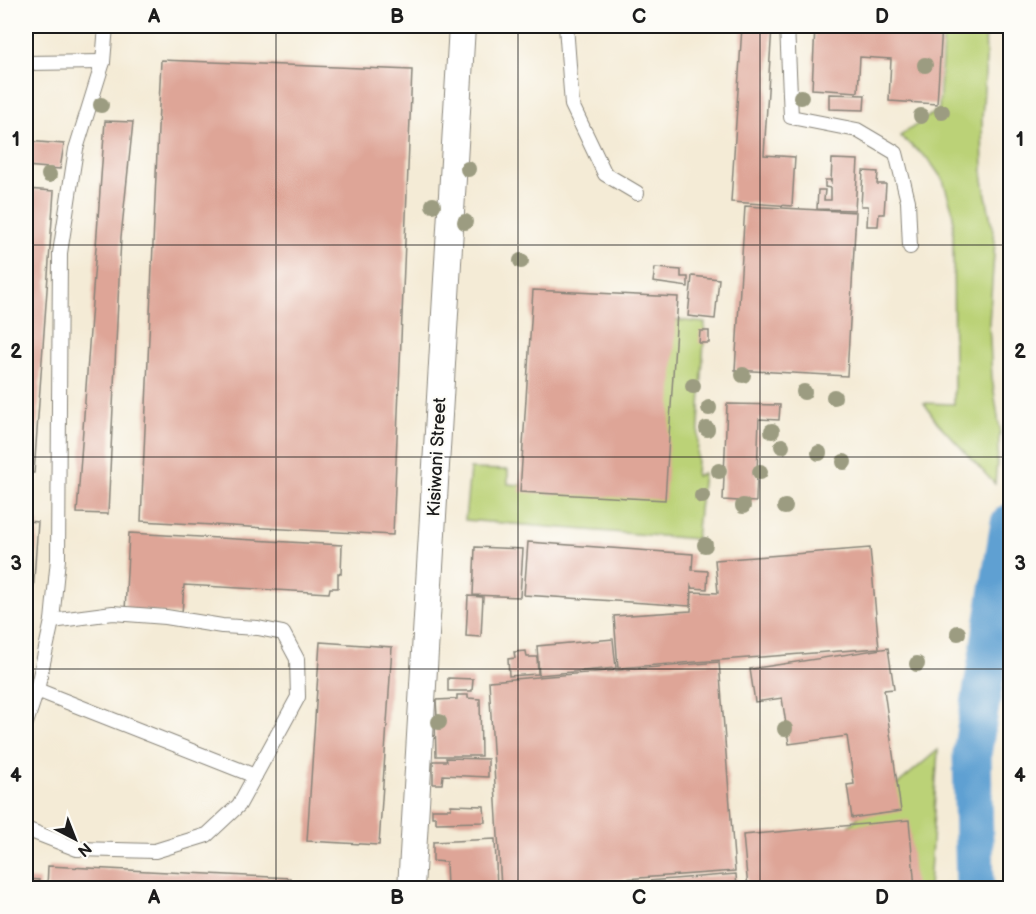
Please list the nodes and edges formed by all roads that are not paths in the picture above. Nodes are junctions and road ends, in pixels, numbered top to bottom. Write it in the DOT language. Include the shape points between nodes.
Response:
graph roads {
  1 [pos="106,26"];
  2 [pos="462,26"];
  3 [pos="566,26"];
  4 [pos="787,26"];
  5 [pos="103,62"];
  6 [pos="26,63"];
  7 [pos="637,193"];
  8 [pos="910,247"];
  9 [pos="52,621"];
  10 [pos="37,690"];
  11 [pos="26,723"];
  12 [pos="255,776"];
  13 [pos="26,829"];
  14 [pos="411,888"];
  1 -- 5 [label="lane"];
  2 -- 14 [label="street, Kisiwani Street"];
  3 -- 7 [label="lane" via="572,105 605,174"];
  4 -- 8 [label="lane" via="791,117 857,130 896,153 908,201"];
  5 -- 6 [label="lane"];
  5 -- 9 [label="lane" via="76,149 60,253 58,560"];
  9 -- 10 [label="lane"];
  9 -- 12 [label="lane" via="113,613 283,633 297,659 298,697"];
  10 -- 11 [label="lane"];
  10 -- 12 [label="lane"];
  12 -- 13 [label="lane" via="239,805 207,835 155,851 76,849"];
}
